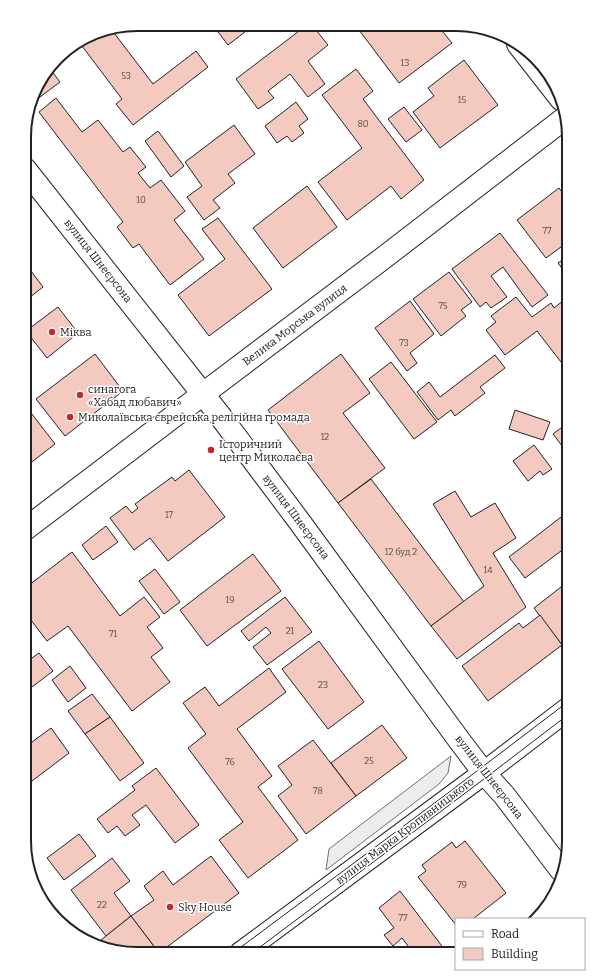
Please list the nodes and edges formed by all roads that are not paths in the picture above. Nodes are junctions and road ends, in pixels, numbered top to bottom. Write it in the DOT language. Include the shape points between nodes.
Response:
graph roads {
  1 [pos="561,121"];
  2 [pos="31,178"];
  3 [pos="203,394"];
  4 [pos="31,525"];
  5 [pos="562,713"];
  6 [pos="484,773"];
  7 [pos="559,867"];
  8 [pos="250,947"];
  1 -- 3 [label="street, Велика Морська вулиця"];
  2 -- 3 [label="street, вулиця Шнеєрсона"];
  3 -- 4 [label="street, Велика Морська вулиця"];
  3 -- 6 [label="street, вулиця Шнеєрсона"];
  5 -- 6 [label="street, вулиця Марка Кропивницького"];
  6 -- 7 [label="street, вулиця Шнеєрсона"];
  6 -- 8 [label="street, вулиця Марка Кропивницького"];
}
